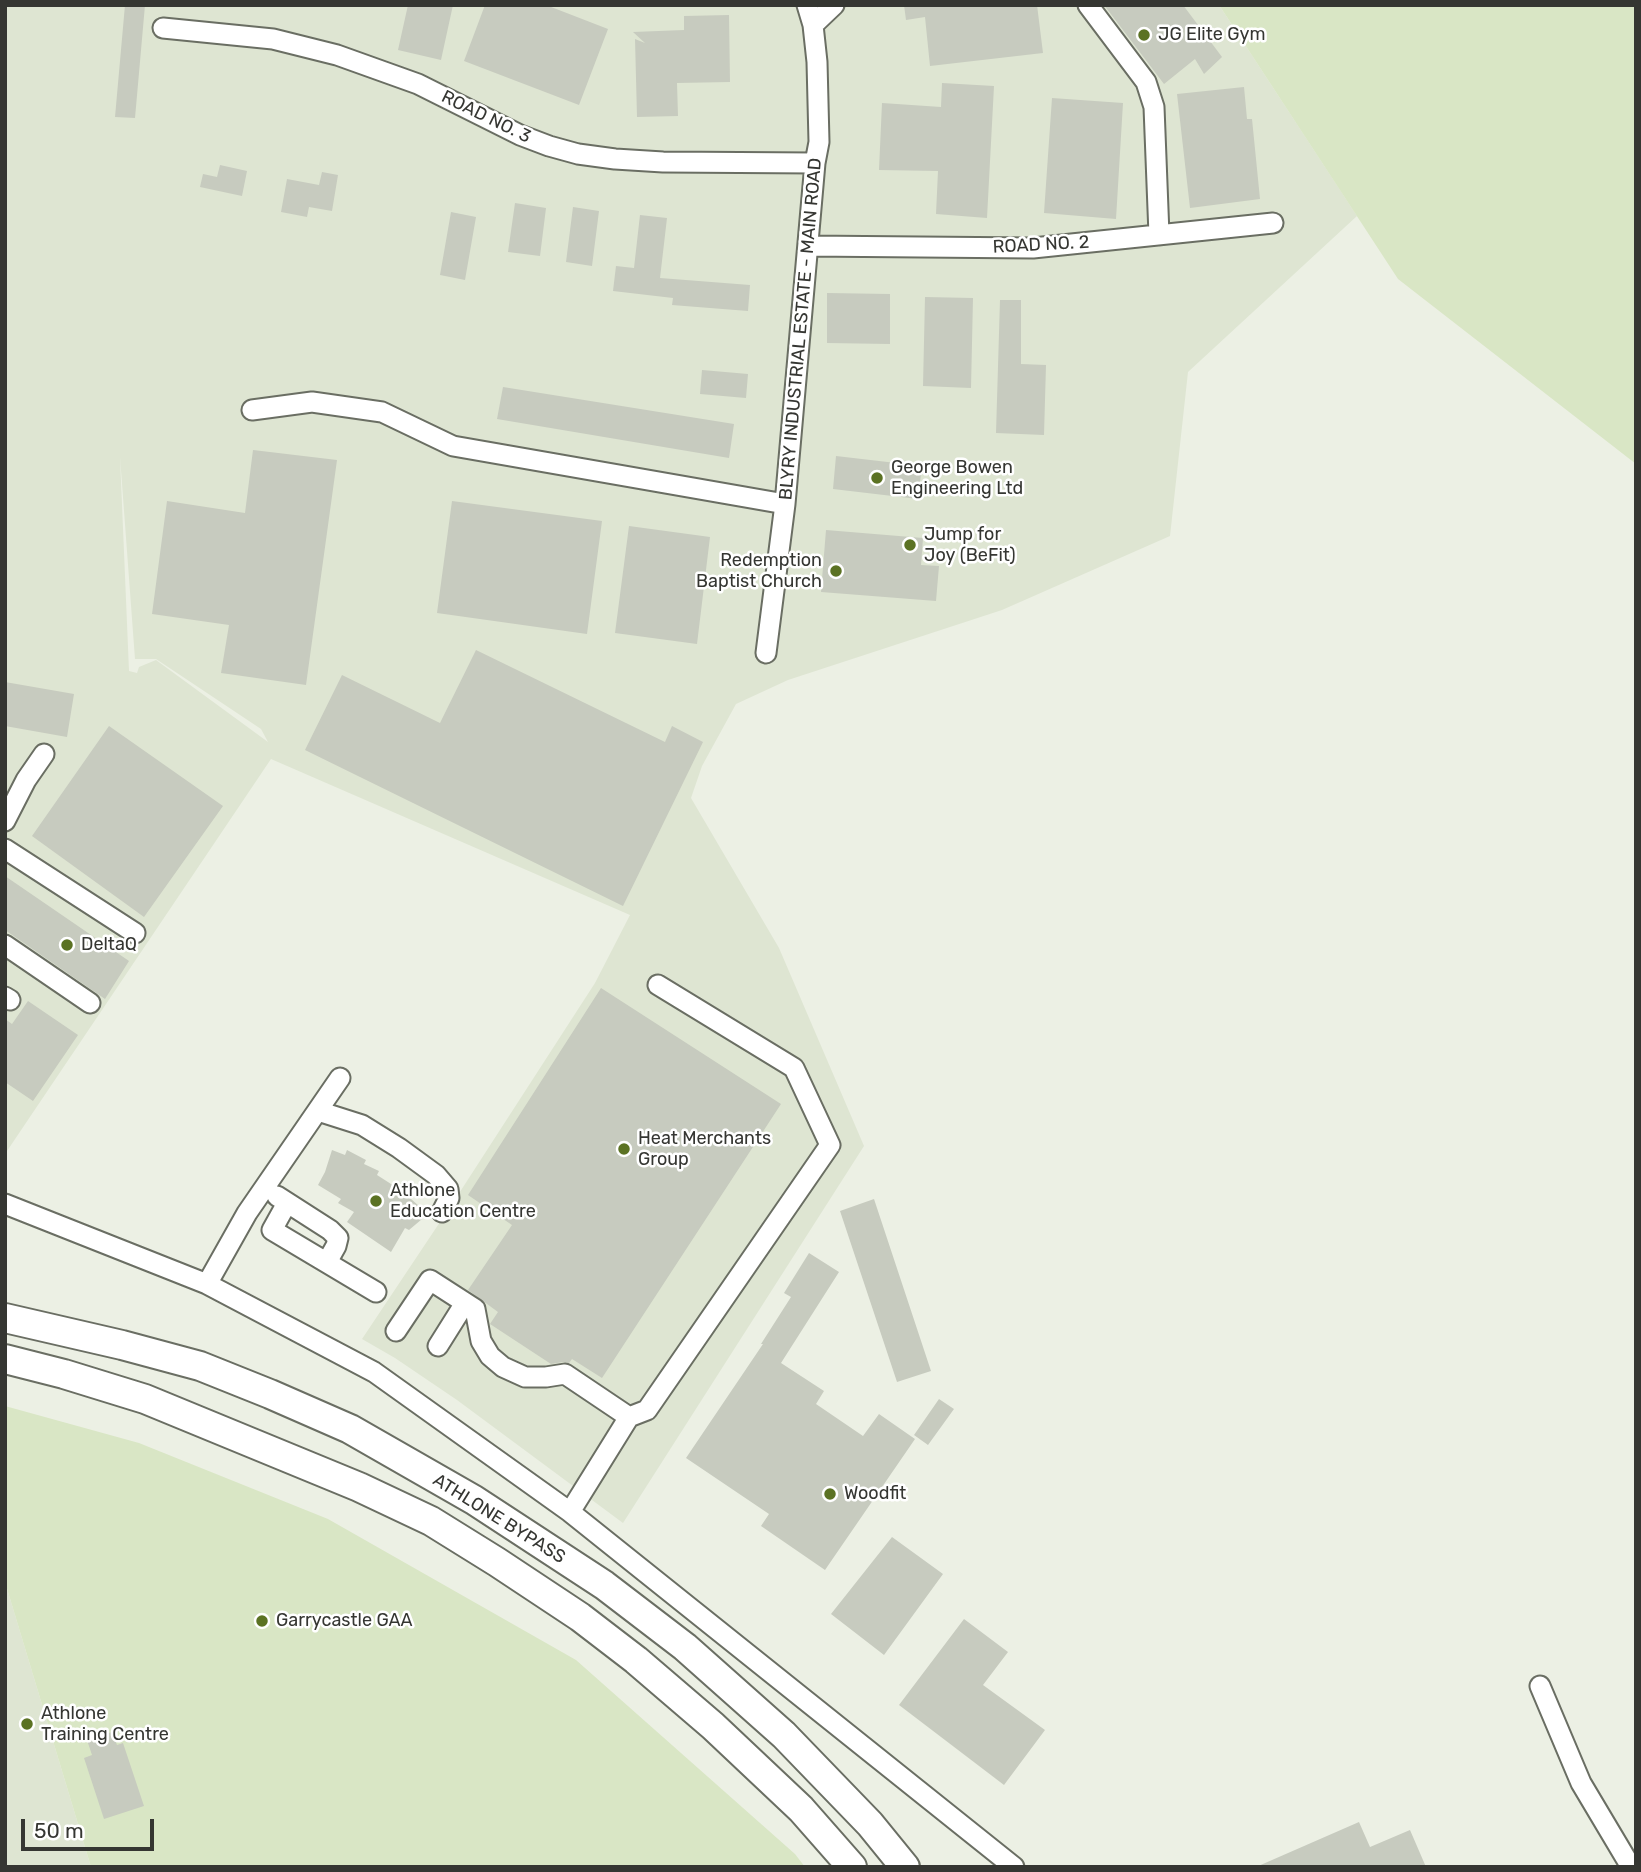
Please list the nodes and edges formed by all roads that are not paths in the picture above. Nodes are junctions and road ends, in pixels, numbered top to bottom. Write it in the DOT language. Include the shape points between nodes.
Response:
graph roads {
  1 [pos="807,5"];
  2 [pos="834,5"];
  3 [pos="1088,5"];
  4 [pos="813,25"];
  5 [pos="163,28"];
  6 [pos="815,163"];
  7 [pos="1273,223"];
  8 [pos="1158,235"];
  9 [pos="808,246"];
  10 [pos="252,410"];
  11 [pos="785,504"];
  12 [pos="766,653"];
  13 [pos="44,754"];
  14 [pos="5,821"];
  15 [pos="5,849"];
  16 [pos="135,933"];
  17 [pos="5,945"];
  18 [pos="658,985"];
  19 [pos="90,1003"];
  20 [pos="340,1078"];
  21 [pos="318,1111"];
  22 [pos="264,1188"];
  23 [pos="287,1203"];
  24 [pos="5,1204"];
  25 [pos="442,1212"];
  26 [pos="327,1262"];
  27 [pos="207,1284"];
  28 [pos="376,1292"];
  29 [pos="5,1298"];
  30 [pos="465,1303"];
  31 [pos="5,1318"];
  32 [pos="396,1331"];
  33 [pos="438,1346"];
  34 [pos="5,1359"];
  35 [pos="200,1366"];
  36 [pos="5,1377"];
  37 [pos="629,1416"];
  38 [pos="220,1430"];
  39 [pos="570,1511"];
  40 [pos="1540,1686"];
  41 [pos="852,1867"];
  42 [pos="905,1867"];
  43 [pos="1014,1867"];
  44 [pos="1631,1867"];
  1 -- 4 [label="street, BLYRY INDUSTRIAL ESTATE - MAIN ROAD"];
  2 -- 4 [label="street"];
  3 -- 8 [label="street" via="1146,82 1154,107"];
  4 -- 6 [label="street, BLYRY INDUSTRIAL ESTATE - MAIN ROAD" via="819,126"];
  5 -- 6 [label="street, ROAD NO. 3" via="273,39 326,51 418,84 520,135 578,154 663,162"];
  6 -- 9 [label="street, BLYRY INDUSTRIAL ESTATE - MAIN ROAD"];
  7 -- 8 [label="street, ROAD NO. 2"];
  8 -- 9 [label="street, ROAD NO. 2" via="1033,248"];
  9 -- 11 [label="street, BLYRY INDUSTRIAL ESTATE - MAIN ROAD"];
  10 -- 11 [label="street" via="312,402 382,412 453,446"];
  11 -- 12 [label="street, BLYRY INDUSTRIAL ESTATE - MAIN ROAD"];
  13 -- 14 [label="street"];
  15 -- 16 [label="street"];
  17 -- 19 [label="street"];
  18 -- 37 [label="street" via="794,1068 830,1145 647,1410"];
  20 -- 21 [label="street"];
  21 -- 22 [label="street"];
  21 -- 25 [label="street" via="362,1125 436,1175 448,1189"];
  22 -- 23 [label="street"];
  22 -- 27 [label="street"];
  23 -- 26 [label="street" via="338,1238"];
  23 -- 26 [label="street" via="272,1230"];
  24 -- 27 [label="street"];
  26 -- 28 [label="street"];
  27 -- 39 [label="street" via="374,1373"];
  29 -- 35 [label="highway" via="108,1330"];
  30 -- 32 [label="street" via="430,1280"];
  30 -- 33 [label="street"];
  30 -- 37 [label="street" via="475,1309 481,1341 503,1367 525,1377 565,1374"];
  31 -- 35 [label="highway, ATHLONE BYPASS"];
  34 -- 38 [label="highway" via="145,1399"];
  35 -- 42 [label="highway, ATHLONE BYPASS" via="350,1429 474,1500 604,1585 685,1647 783,1735"];
  36 -- 38 [label="highway"];
  37 -- 39 [label="street"];
  38 -- 41 [label="highway" via="431,1521 580,1617 713,1726 801,1810"];
  39 -- 43 [label="street"];
  40 -- 44 [label="street" via="1581,1783"];
}
